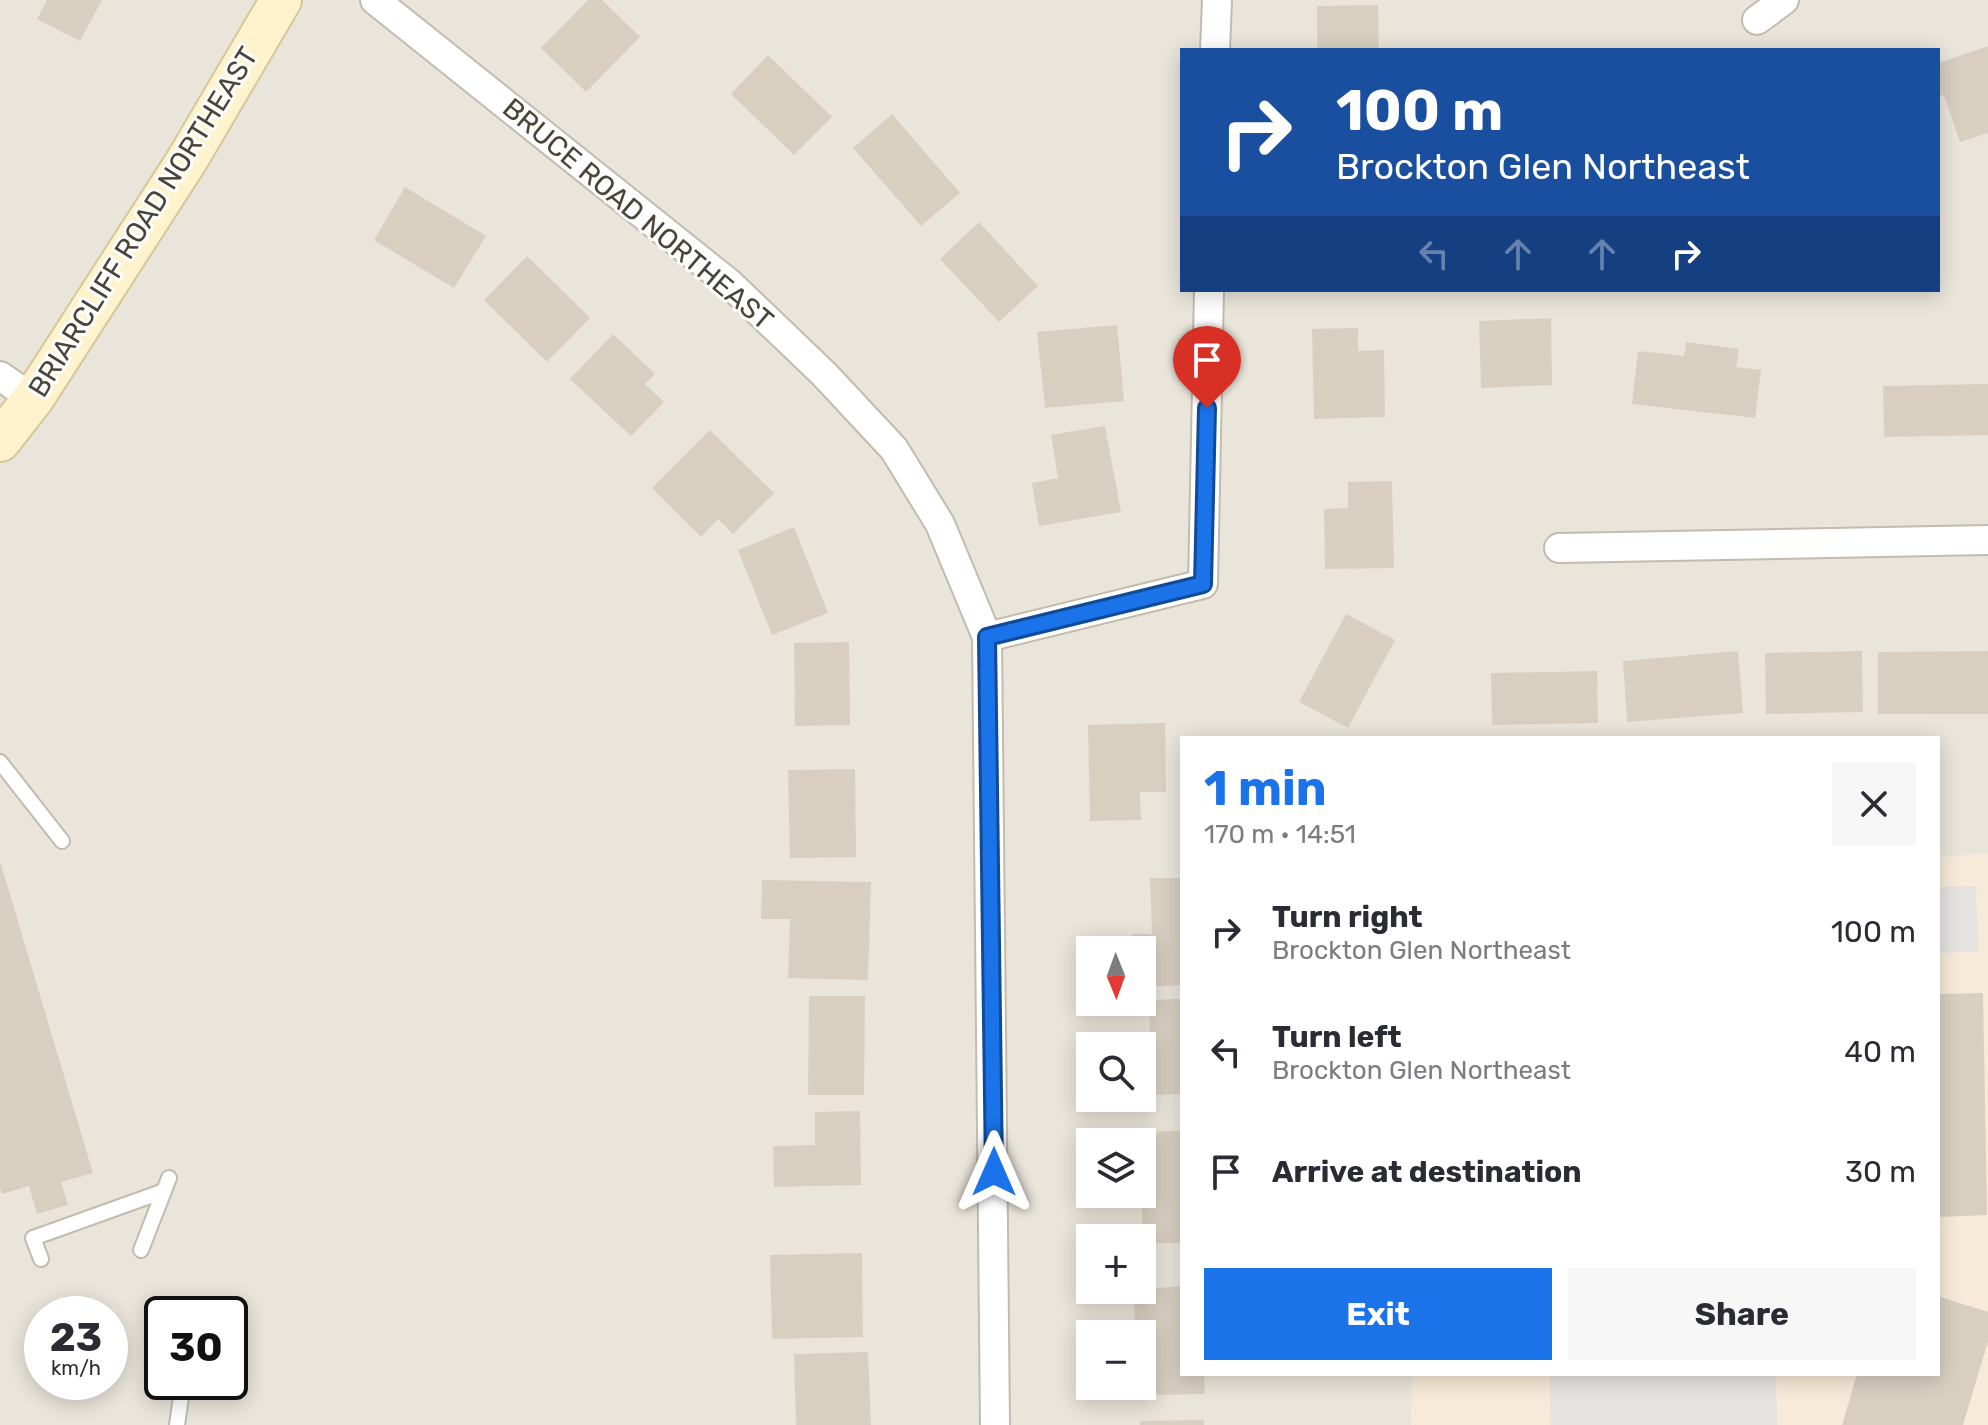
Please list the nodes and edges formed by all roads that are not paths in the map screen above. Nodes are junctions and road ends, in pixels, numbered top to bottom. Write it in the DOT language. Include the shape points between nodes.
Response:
graph roads {
  1 [pos="281,0"];
  2 [pos="375,0"];
  3 [pos="1217,0"];
  4 [pos="1784,0"];
  5 [pos="1757,20"];
  6 [pos="1215,48"];
  7 [pos="1209,292"];
  8 [pos="0,376"];
  9 [pos="33,399"];
  10 [pos="0,441"];
  11 [pos="1988,540"];
  12 [pos="1559,548"];
  13 [pos="987,637"];
  14 [pos="0,762"];
  15 [pos="62,841"];
  16 [pos="141,1250"];
  17 [pos="41,1259"];
  18 [pos="181,1400"];
  19 [pos="177,1425"];
  20 [pos="995,1425"];
  1 -- 9 [label="main road, BRIARCLIFF ROAD NORTHEAST" via="187,160"];
  2 -- 13 [label="street, BRUCE ROAD NORTHEAST" via="730,284 824,374 894,449 940,524"];
  3 -- 6 [label="street"];
  4 -- 5 [label="street"];
  7 -- 13 [label="street" via="1203,584"];
  8 -- 9 [label="street"];
  9 -- 10 [label="main road, BRIARCLIFF ROAD NORTHEAST"];
  11 -- 12 [label="street"];
  13 -- 20 [label="street, BRUCE ROAD NORTHEAST"];
  14 -- 15 [label="lane"];
  16 -- 17 [label="lane" via="166,1184 33,1238"];
  18 -- 19 [label="lane"];
}
